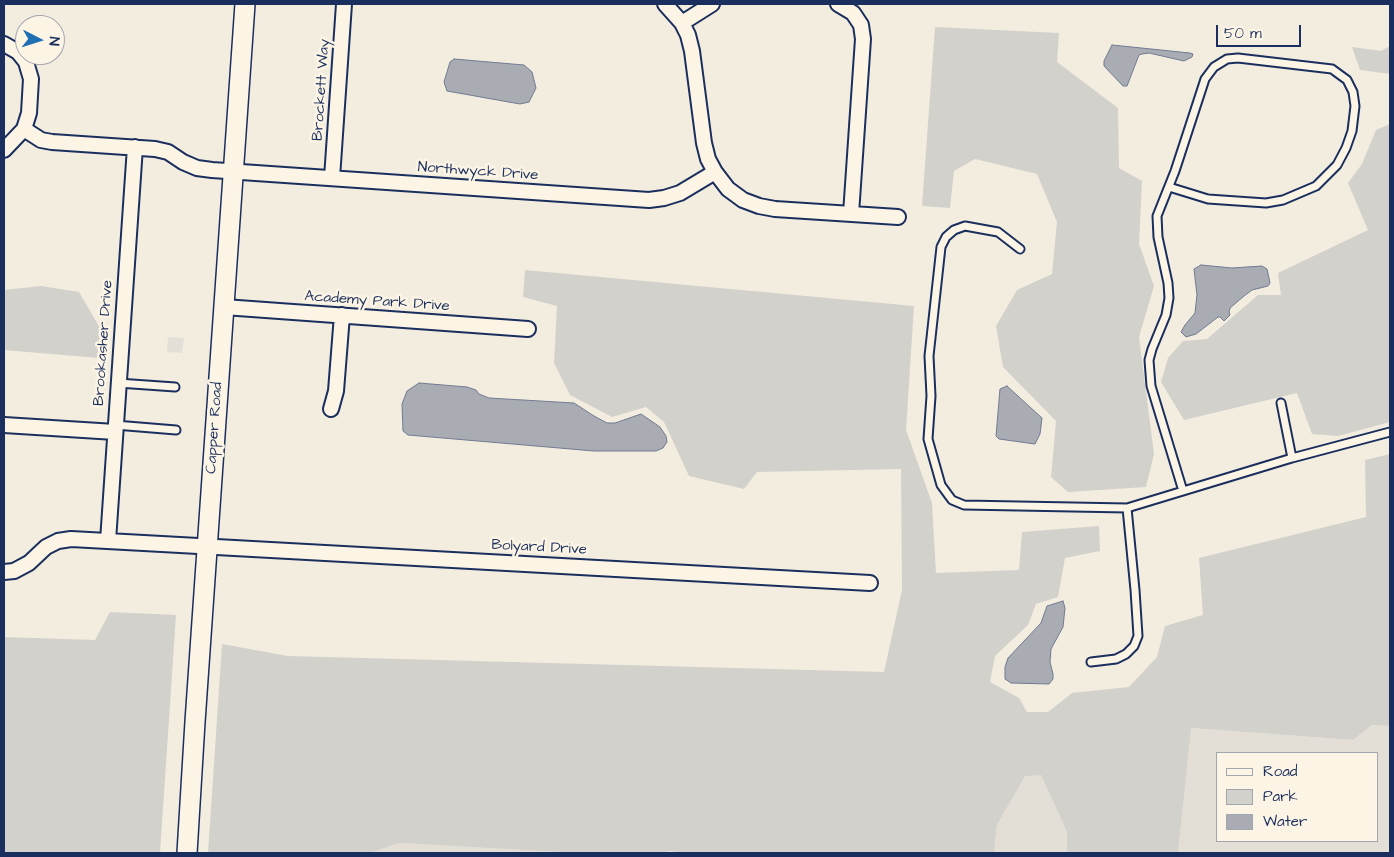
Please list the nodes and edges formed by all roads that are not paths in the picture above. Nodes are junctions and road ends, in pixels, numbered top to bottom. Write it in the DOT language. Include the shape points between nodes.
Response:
graph roads {
  1 [pos="245,4"];
  2 [pos="344,4"];
  3 [pos="665,4"];
  4 [pos="712,4"];
  5 [pos="838,4"];
  6 [pos="682,22"];
  7 [pos="4,44"];
  8 [pos="24,129"];
  9 [pos="135,147"];
  10 [pos="4,150"];
  11 [pos="233,171"];
  12 [pos="715,172"];
  13 [pos="332,178"];
  14 [pos="1169,187"];
  15 [pos="851,214"];
  16 [pos="898,217"];
  17 [pos="1020,250"];
  18 [pos="224,308"];
  19 [pos="342,315"];
  20 [pos="528,329"];
  21 [pos="118,383"];
  22 [pos="175,387"];
  23 [pos="1281,403"];
  24 [pos="331,409"];
  25 [pos="4,425"];
  26 [pos="115,429"];
  27 [pos="176,430"];
  28 [pos="1390,432"];
  29 [pos="1292,458"];
  30 [pos="1183,491"];
  31 [pos="1126,508"];
  32 [pos="108,541"];
  33 [pos="207,546"];
  34 [pos="4,572"];
  35 [pos="870,583"];
  36 [pos="1091,662"];
  37 [pos="187,853"];
  1 -- 11 [label="street, Capper Road"];
  2 -- 13 [label="street, Brockett Way"];
  3 -- 6 [label="street"];
  4 -- 6 [label="street"];
  5 -- 15 [label="street" via="853,14 861,25 863,38"];
  6 -- 12 [label="street" via="692,51 704,143"];
  7 -- 8 [label="street" via="18,52 26,62 31,79 29,113"];
  8 -- 9 [label="street, Northwyck Drive" via="41,140 52,142"];
  8 -- 10 [label="street"];
  9 -- 11 [label="street, Northwyck Drive" via="168,152 197,168"];
  9 -- 21 [label="street, Brookasher Drive"];
  11 -- 13 [label="street, Northwyck Drive"];
  11 -- 18 [label="street, Capper Road"];
  12 -- 13 [label="street, Northwyck Drive" via="680,194 649,200"];
  12 -- 15 [label="street" via="728,189 759,206"];
  14 -- 14 [label="lane" via="1205,79 1214,67 1227,59 1332,69 1347,80 1355,106 1352,131 1337,165 1316,186 1283,200 1266,203 1208,199"];
  14 -- 30 [label="lane" via="1157,216 1157,226 1169,298 1166,315 1152,349 1149,372"];
  15 -- 16 [label="street"];
  17 -- 31 [label="lane" via="998,232 964,226 954,230 941,247 929,356 928,439 940,486 952,500 964,505"];
  18 -- 19 [label="street, Academy Park Drive"];
  18 -- 33 [label="street, Capper Road"];
  19 -- 20 [label="street, Academy Park Drive"];
  19 -- 24 [label="street" via="336,391"];
  21 -- 22 [label="lane"];
  21 -- 26 [label="street, Brookasher Drive"];
  23 -- 29 [label="lane"];
  25 -- 26 [label="street"];
  26 -- 27 [label="lane"];
  26 -- 32 [label="street, Brookasher Drive"];
  28 -- 29 [label="lane"];
  29 -- 30 [label="lane"];
  30 -- 31 [label="lane"];
  31 -- 36 [label="lane" via="1138,636 1126,654 1116,659"];
  32 -- 33 [label="street, Bolyard Drive"];
  32 -- 34 [label="street, Bolyard Drive" via="71,539 58,542 46,547 29,563"];
  33 -- 35 [label="street, Bolyard Drive"];
  33 -- 37 [label="street, Capper Road"];
}
